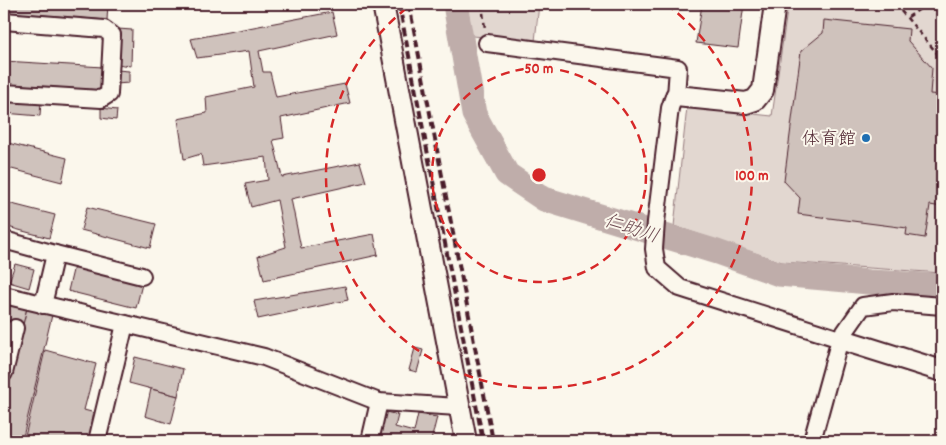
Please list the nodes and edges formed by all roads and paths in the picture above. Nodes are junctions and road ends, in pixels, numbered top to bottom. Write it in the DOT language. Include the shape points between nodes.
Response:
graph roads {
  1 [pos="383,4"];
  2 [pos="482,4"];
  3 [pos="774,4"];
  4 [pos="895,4"];
  5 [pos="927,4"];
  6 [pos="908,18"];
  7 [pos="4,21"];
  8 [pos="487,43"];
  9 [pos="942,59"];
  10 [pos="4,93"];
  11 [pos="676,96"];
  12 [pos="4,240"];
  13 [pos="55,254"];
  14 [pos="142,276"];
  15 [pos="4,296"];
  16 [pos="43,305"];
  17 [pos="942,306"];
  18 [pos="125,324"];
  19 [pos="15,328"];
  20 [pos="840,339"];
  21 [pos="942,371"];
  22 [pos="4,373"];
  23 [pos="379,402"];
  24 [pos="458,407"];
  25 [pos="97,441"];
  26 [pos="370,441"];
  27 [pos="466,441"];
  28 [pos="812,441"];
  1 -- 24 [label="street"];
  2 -- 8 [label="path"];
  3 -- 11 [label="street" via="763,90 755,100 746,103"];
  4 -- 6 [label="path"];
  5 -- 6 [label="path"];
  6 -- 9 [label="path"];
  7 -- 10 [label="street" via="104,29 112,35 109,94 102,99"];
  8 -- 11 [label="street" via="678,68"];
  11 -- 20 [label="street" via="670,108 656,222 654,249 657,268 680,288"];
  12 -- 13 [label="street"];
  13 -- 14 [label="street"];
  13 -- 16 [label="street"];
  15 -- 16 [label="street"];
  16 -- 18 [label="street"];
  17 -- 20 [label="street" via="893,302 863,306"];
  18 -- 23 [label="street" via="264,357"];
  18 -- 25 [label="street"];
  19 -- 22 [label="street"];
  20 -- 21 [label="street"];
  20 -- 28 [label="street"];
  23 -- 24 [label="street"];
  23 -- 26 [label="street"];
  24 -- 27 [label="street"];
}
